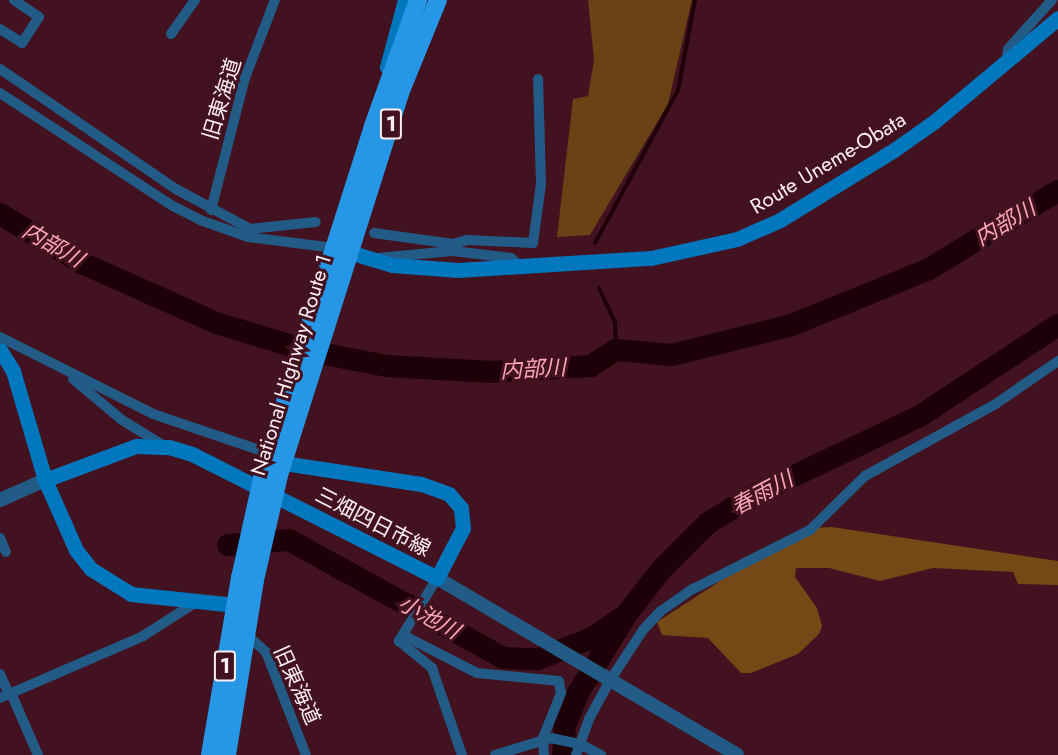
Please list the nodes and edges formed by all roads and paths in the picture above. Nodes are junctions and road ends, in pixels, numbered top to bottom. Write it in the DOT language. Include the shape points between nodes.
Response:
graph roads {
  1 [pos="14,0"];
  2 [pos="195,0"];
  3 [pos="405,0"];
  4 [pos="418,0"];
  5 [pos="438,0"];
  6 [pos="1052,0"];
  7 [pos="270,2"];
  8 [pos="1058,18"];
  9 [pos="0,29"];
  10 [pos="171,34"];
  11 [pos="1006,63"];
  12 [pos="0,69"];
  13 [pos="538,79"];
  14 [pos="0,93"];
  15 [pos="373,126"];
  16 [pos="211,210"];
  17 [pos="316,222"];
  18 [pos="249,233"];
  19 [pos="374,233"];
  20 [pos="453,248"];
  21 [pos="342,249"];
  22 [pos="375,258"];
  23 [pos="520,266"];
  24 [pos="0,337"];
  25 [pos="0,350"];
  26 [pos="1058,361"];
  27 [pos="57,365"];
  28 [pos="169,447"];
  29 [pos="276,456"];
  30 [pos="45,480"];
  31 [pos="0,500"];
  32 [pos="0,538"];
  33 [pos="6,552"];
  34 [pos="437,578"];
  35 [pos="248,579"];
  36 [pos="200,600"];
  37 [pos="235,604"];
  38 [pos="404,634"];
  39 [pos="247,635"];
  40 [pos="0,674"];
  41 [pos="605,680"];
  42 [pos="7,695"];
  43 [pos="547,738"];
  44 [pos="577,747"];
  45 [pos="38,755"];
  46 [pos="210,755"];
  47 [pos="227,755"];
  48 [pos="306,755"];
  49 [pos="462,755"];
  50 [pos="495,755"];
  51 [pos="544,755"];
  52 [pos="601,755"];
  53 [pos="737,755"];
  1 -- 9 [label="street" via="39,17 22,43"];
  2 -- 10 [label="street"];
  3 -- 15 [label="main road"];
  4 -- 15 [label="highway, National Highway Route 1 / 1"];
  5 -- 21 [label="highway, National Highway Route 1 / 1"];
  6 -- 11 [label="street" via="1008,49"];
  7 -- 16 [label="street, 旧東海道" via="245,78"];
  8 -- 11 [label="main road, Route Uneme-Obata"];
  11 -- 23 [label="main road, Route Uneme-Obata" via="894,150 761,230 711,247 651,258"];
  12 -- 16 [label="street"];
  13 -- 20 [label="street" via="541,184 533,243 467,240"];
  14 -- 18 [label="street" via="173,206"];
  15 -- 21 [label="highway, National Highway Route 1 / 1"];
  16 -- 18 [label="street"];
  17 -- 18 [label="street"];
  18 -- 21 [label="street"];
  19 -- 20 [label="street"];
  20 -- 22 [label="street"];
  20 -- 23 [label="street" via="511,258"];
  21 -- 22 [label="main road, Route Uneme-Obata"];
  21 -- 29 [label="highway, National Highway Route 1 / 1" via="327,266"];
  21 -- 29 [label="highway, National Highway Route 1 / 1" via="345,268"];
  22 -- 23 [label="main road, Route Uneme-Obata" via="426,270"];
  24 -- 27 [label="street"];
  25 -- 30 [label="main road" via="13,371"];
  26 -- 41 [label="street" via="997,403 865,476 810,530 674,601 643,630"];
  27 -- 28 [label="street" via="122,420"];
  27 -- 29 [label="street" via="153,414"];
  28 -- 30 [label="main road, 三畑四日市線" via="136,446"];
  28 -- 34 [label="main road, 三畑四日市線" via="192,454"];
  29 -- 34 [label="main road, 三畑四日市線" via="420,484 449,494 460,508 463,528"];
  29 -- 35 [label="highway, National Highway Route 1 / 1, bridge"];
  30 -- 31 [label="street"];
  30 -- 36 [label="main road" via="76,550 100,577 131,594"];
  32 -- 33 [label="street"];
  34 -- 38 [label="street"];
  34 -- 41 [label="street"];
  35 -- 37 [label="highway, National Highway Route 1 / 1"];
  35 -- 39 [label="highway, National Highway Route 1 / 1"];
  36 -- 37 [label="main road"];
  36 -- 42 [label="street" via="143,636"];
  37 -- 46 [label="highway, National Highway Route 1 / 1"];
  38 -- 43 [label="street" via="477,673 560,681 561,693"];
  38 -- 49 [label="street" via="399,641 432,668"];
  39 -- 47 [label="highway, National Highway Route 1 / 1"];
  39 -- 48 [label="street, 旧東海道" via="266,652"];
  40 -- 42 [label="street"];
  41 -- 44 [label="street"];
  41 -- 53 [label="street"];
  42 -- 45 [label="street"];
  43 -- 44 [label="street"];
  43 -- 50 [label="street"];
  43 -- 51 [label="street"];
  44 -- 52 [label="street"];
}
